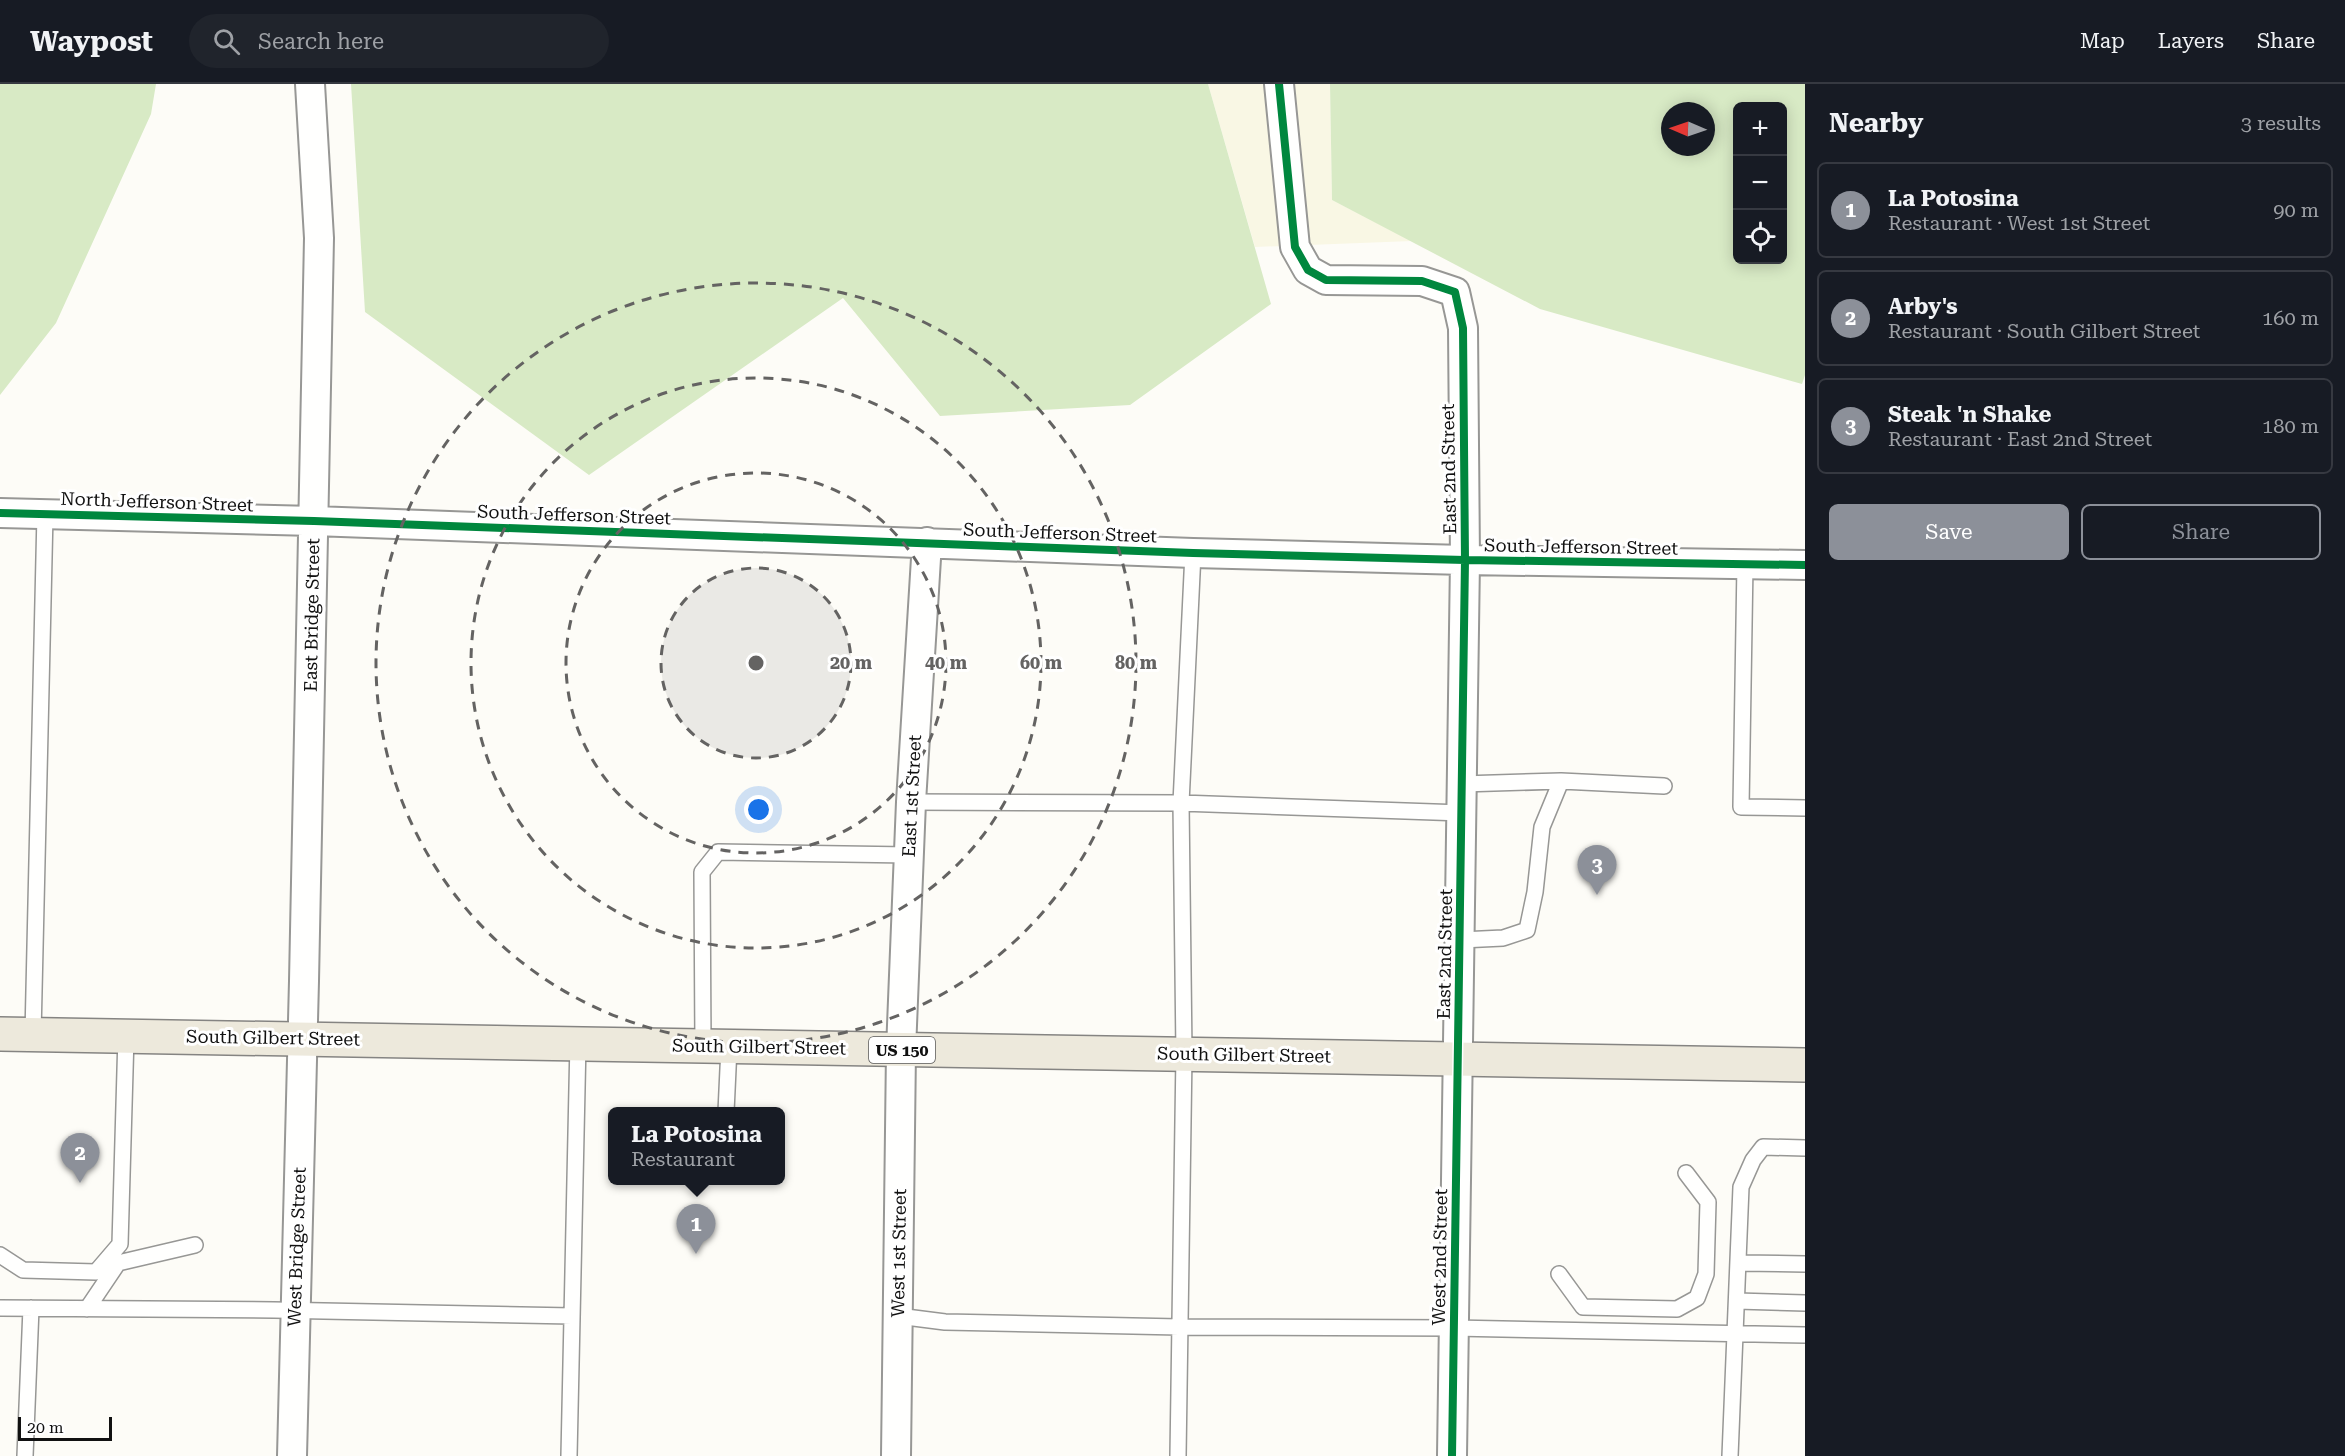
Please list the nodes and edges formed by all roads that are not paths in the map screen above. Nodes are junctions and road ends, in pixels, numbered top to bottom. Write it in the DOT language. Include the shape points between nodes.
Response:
graph roads {
  1 [pos="310,84"];
  2 [pos="1278,84"];
  3 [pos="0,513"];
  4 [pos="45,514"];
  5 [pos="314,521"];
  6 [pos="927,542"];
  7 [pos="1193,553"];
  8 [pos="1465,560"];
  9 [pos="1745,564"];
  10 [pos="1805,565"];
  11 [pos="1561,781"];
  12 [pos="1462,784"];
  13 [pos="1664,786"];
  14 [pos="911,802"];
  15 [pos="1181,803"];
  16 [pos="1805,808"];
  17 [pos="1462,813"];
  18 [pos="909,855"];
  19 [pos="1461,940"];
  20 [pos="0,1034"];
  21 [pos="33,1034"];
  22 [pos="126,1036"];
  23 [pos="303,1038"];
  24 [pos="578,1042"];
  25 [pos="716,1047"];
  26 [pos="902,1050"];
  27 [pos="1184,1054"];
  28 [pos="1458,1059"];
  29 [pos="1805,1065"];
  30 [pos="725,1107"];
  31 [pos="1805,1148"];
  32 [pos="1686,1173"];
  33 [pos="195,1245"];
  34 [pos="0,1255"];
  35 [pos="1738,1263"];
  36 [pos="1805,1264"];
  37 [pos="1559,1275"];
  38 [pos="1737,1301"];
  39 [pos="1805,1303"];
  40 [pos="0,1308"];
  41 [pos="31,1308"];
  42 [pos="87,1309"];
  43 [pos="295,1310"];
  44 [pos="572,1316"];
  45 [pos="898,1316"];
  46 [pos="1179,1327"];
  47 [pos="1454,1328"];
  48 [pos="1736,1333"];
  49 [pos="1805,1335"];
  50 [pos="24,1456"];
  51 [pos="292,1456"];
  52 [pos="569,1456"];
  53 [pos="896,1456"];
  54 [pos="1178,1456"];
  55 [pos="1452,1456"];
  56 [pos="1730,1456"];
  1 -- 5 [label="street, East Bridge Street" via="319,238"];
  2 -- 8 [label="street, East 2nd Street" via="1295,247 1308,270 1326,280 1422,281 1455,292 1463,328"];
  3 -- 4 [label="street, North Jefferson Street"];
  4 -- 5 [label="street, North Jefferson Street"];
  4 -- 21 [label="lane"];
  5 -- 6 [label="street, South Jefferson Street"];
  5 -- 23 [label="street, East Bridge Street"];
  6 -- 7 [label="street, South Jefferson Street"];
  6 -- 14 [label="street, East 1st Street"];
  7 -- 8 [label="street, South Jefferson Street"];
  7 -- 15 [label="lane"];
  8 -- 9 [label="street, South Jefferson Street"];
  8 -- 12 [label="street, East 2nd Street"];
  9 -- 10 [label="street, South Jefferson Street"];
  9 -- 16 [label="lane" via="1741,807"];
  11 -- 12 [label="lane"];
  11 -- 13 [label="lane"];
  11 -- 19 [label="lane" via="1542,826 1527,930 1503,938"];
  12 -- 17 [label="street, East 2nd Street"];
  14 -- 15 [label="lane"];
  14 -- 18 [label="street, East 1st Street"];
  15 -- 17 [label="lane"];
  15 -- 27 [label="lane"];
  17 -- 19 [label="street, East 2nd Street"];
  18 -- 25 [label="lane" via="718,852 702,872"];
  18 -- 26 [label="street, East 1st Street"];
  19 -- 28 [label="street, East 2nd Street"];
  20 -- 21 [label="main road, South Gilbert Street / US 150"];
  21 -- 22 [label="main road, South Gilbert Street / US 150"];
  22 -- 23 [label="main road, South Gilbert Street / US 150"];
  22 -- 34 [label="lane" via="120,1244 96,1272 23,1270"];
  23 -- 24 [label="main road, South Gilbert Street / US 150"];
  23 -- 43 [label="street, West Bridge Street"];
  24 -- 25 [label="main road, South Gilbert Street / US 150"];
  24 -- 44 [label="lane"];
  25 -- 26 [label="main road, South Gilbert Street / US 150"];
  25 -- 30 [label="lane"];
  26 -- 27 [label="main road, South Gilbert Street / US 150"];
  26 -- 45 [label="street, West 1st Street"];
  27 -- 28 [label="main road, South Gilbert Street / US 150"];
  27 -- 46 [label="lane"];
  28 -- 29 [label="main road, South Gilbert Street / US 150"];
  28 -- 47 [label="street, West 2nd Street"];
  31 -- 35 [label="lane" via="1763,1147 1753,1160 1741,1187"];
  32 -- 37 [label="lane" via="1708,1202 1706,1274 1697,1298 1677,1309 1583,1307"];
  33 -- 42 [label="lane" via="118,1263"];
  35 -- 36 [label="lane"];
  35 -- 38 [label="lane"];
  38 -- 39 [label="lane"];
  38 -- 48 [label="lane"];
  40 -- 41 [label="lane"];
  41 -- 42 [label="lane"];
  41 -- 50 [label="lane"];
  42 -- 43 [label="lane"];
  43 -- 44 [label="lane"];
  43 -- 51 [label="street, West Bridge Street"];
  44 -- 52 [label="lane"];
  45 -- 46 [label="lane" via="945,1322"];
  45 -- 53 [label="street, West 1st Street"];
  46 -- 47 [label="lane"];
  46 -- 54 [label="lane"];
  47 -- 48 [label="lane"];
  47 -- 55 [label="street, West 2nd Street"];
  48 -- 49 [label="lane"];
  48 -- 56 [label="lane"];
}
